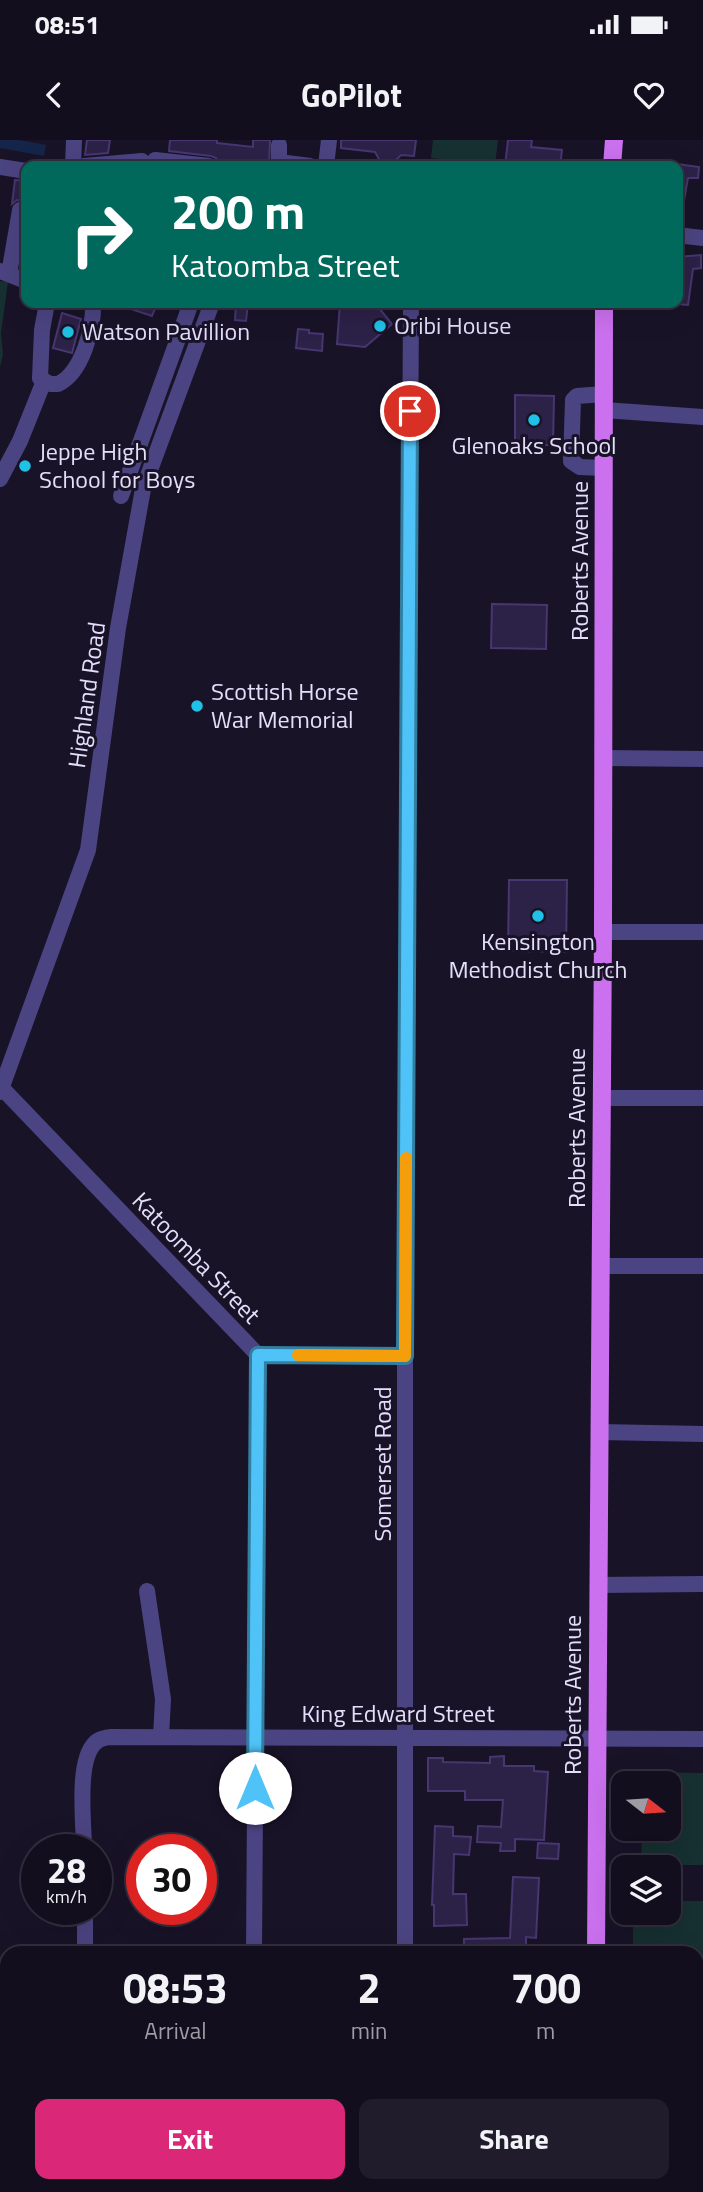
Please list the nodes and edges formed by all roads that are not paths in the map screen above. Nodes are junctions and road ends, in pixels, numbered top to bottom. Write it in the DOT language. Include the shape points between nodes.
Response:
graph roads {
  1 [pos="74,140"];
  2 [pos="329,140"];
  3 [pos="614,140"];
  4 [pos="279,145"];
  5 [pos="73,161"];
  6 [pos="137,161"];
  7 [pos="158,161"];
  8 [pos="278,161"];
  9 [pos="327,161"];
  10 [pos="612,161"];
  11 [pos="0,167"];
  12 [pos="21,170"];
  13 [pos="20,210"];
  14 [pos="683,236"];
  15 [pos="703,238"];
  16 [pos="4,272"];
  17 [pos="21,279"];
  18 [pos="46,308"];
  19 [pos="92,308"];
  20 [pos="189,308"];
  21 [pos="210,308"];
  22 [pos="411,308"];
  23 [pos="604,308"];
  24 [pos="44,381"];
  25 [pos="604,402"];
  26 [pos="703,417"];
  27 [pos="604,468"];
  28 [pos="0,480"];
  29 [pos="121,496"];
  30 [pos="603,758"];
  31 [pos="703,759"];
  32 [pos="603,932"];
  33 [pos="703,932"];
  34 [pos="0,1088"];
  35 [pos="601,1098"];
  36 [pos="703,1098"];
  37 [pos="600,1266"];
  38 [pos="703,1266"];
  39 [pos="258,1355"];
  40 [pos="405,1356"];
  41 [pos="599,1432"];
  42 [pos="703,1434"];
  43 [pos="703,1584"];
  44 [pos="598,1585"];
  45 [pos="147,1591"];
  46 [pos="255,1736"];
  47 [pos="162,1737"];
  48 [pos="406,1737"];
  49 [pos="598,1737"];
  50 [pos="703,1739"];
  51 [pos="84,1834"];
  52 [pos="85,1925"];
  53 [pos="85,1946"];
  54 [pos="254,1946"];
  55 [pos="405,1946"];
  56 [pos="596,1946"];
  1 -- 5 [label="street"];
  2 -- 9 [label="street"];
  3 -- 10 [label="main road"];
  4 -- 8 [label="street"];
  6 -- 7 [label="street"];
  11 -- 12 [label="street"];
  13 -- 16 [label="street"];
  14 -- 15 [label="street"];
  16 -- 17 [label="street"];
  18 -- 24 [label="street" via="39,368"];
  19 -- 24 [label="street" via="89,337 71,374 58,384"];
  20 -- 29 [label="street"];
  21 -- 34 [label="street, Highland Road" via="141,499 88,849"];
  22 -- 40 [label="street, Somerset Road"];
  23 -- 25 [label="main road, Roberts Avenue"];
  24 -- 28 [label="street"];
  25 -- 26 [label="street"];
  25 -- 27 [label="main road, Roberts Avenue"];
  25 -- 27 [label="street" via="577,396 573,400 571,461 580,467"];
  27 -- 30 [label="main road, Roberts Avenue"];
  30 -- 31 [label="street"];
  30 -- 32 [label="main road, Roberts Avenue"];
  32 -- 33 [label="street"];
  32 -- 35 [label="main road, Roberts Avenue"];
  34 -- 39 [label="street, Katoomba Street"];
  35 -- 36 [label="street"];
  35 -- 37 [label="main road, Roberts Avenue"];
  37 -- 38 [label="street"];
  37 -- 41 [label="main road, Roberts Avenue"];
  39 -- 40 [label="street, Katoomba Street"];
  39 -- 46 [label="street"];
  40 -- 48 [label="street, Somerset Road"];
  41 -- 42 [label="street"];
  41 -- 44 [label="main road, Roberts Avenue"];
  43 -- 44 [label="street"];
  44 -- 49 [label="main road, Roberts Avenue"];
  45 -- 47 [label="street" via="163,1699"];
  46 -- 47 [label="street, King Edward Street"];
  46 -- 48 [label="street, King Edward Street"];
  46 -- 54 [label="street"];
  47 -- 51 [label="street, King Edward Street" via="110,1737 94,1743 84,1770"];
  48 -- 49 [label="street, King Edward Street"];
  48 -- 55 [label="street, Somerset Road"];
  49 -- 50 [label="street, King Edward Street"];
  49 -- 56 [label="main road, Roberts Avenue"];
  52 -- 53 [label="street"];
}
